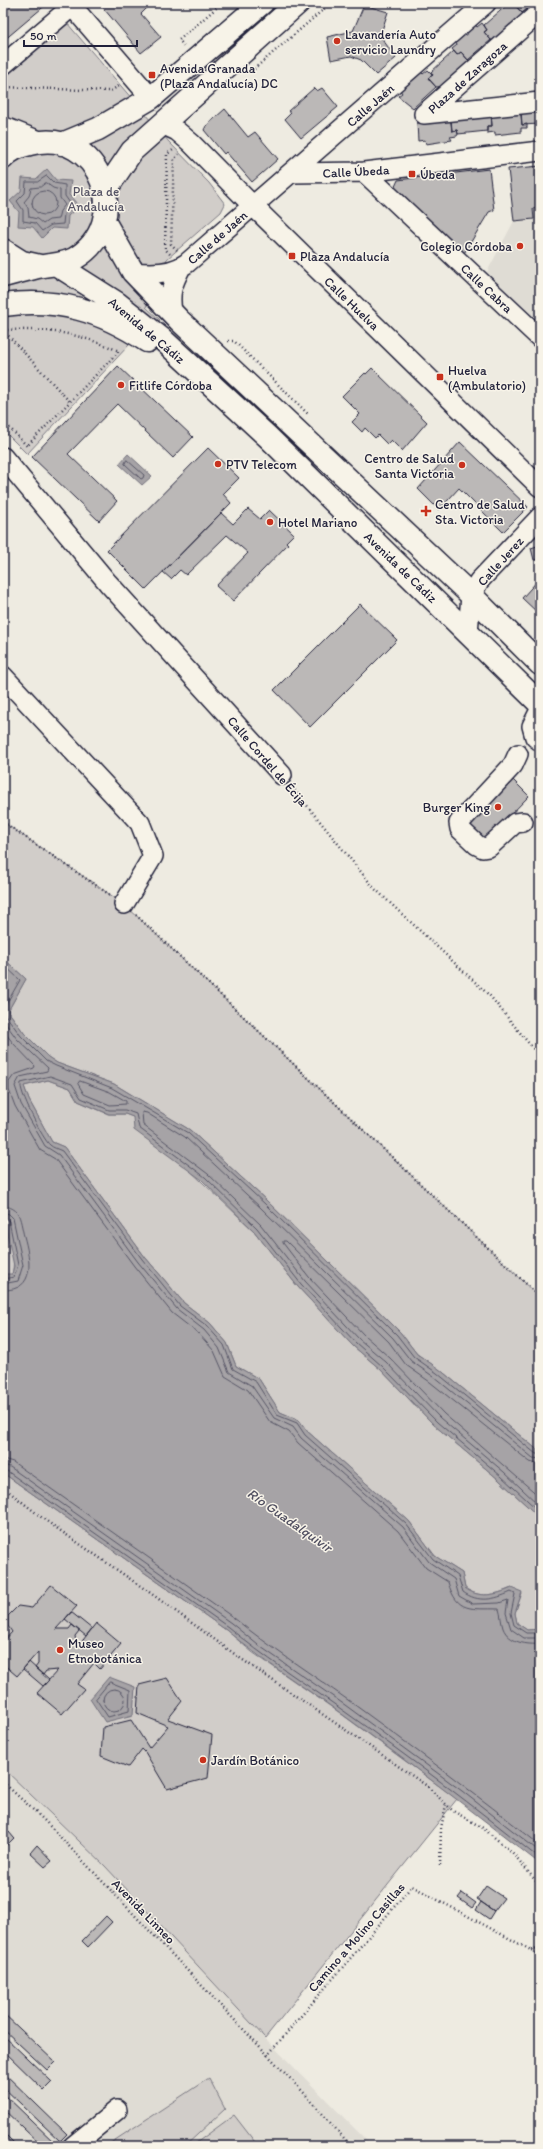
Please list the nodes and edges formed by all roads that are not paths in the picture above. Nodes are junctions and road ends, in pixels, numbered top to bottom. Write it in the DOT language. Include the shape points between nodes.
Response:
graph roads {
  1 [pos="262,3"];
  2 [pos="298,3"];
  3 [pos="486,3"];
  4 [pos="74,5"];
  5 [pos="540,12"];
  6 [pos="3,65"];
  7 [pos="152,98"];
  8 [pos="540,102"];
  9 [pos="162,124"];
  10 [pos="3,128"];
  11 [pos="38,142"];
  12 [pos="62,144"];
  13 [pos="540,151"];
  14 [pos="3,158"];
  15 [pos="364,172"];
  16 [pos="291,173"];
  17 [pos="106,191"];
  18 [pos="252,205"];
  19 [pos="104,221"];
  20 [pos="3,250"];
  21 [pos="184,265"];
  22 [pos="49,266"];
  23 [pos="133,272"];
  24 [pos="3,276"];
  25 [pos="3,305"];
  26 [pos="172,312"];
  27 [pos="540,338"];
  28 [pos="225,398"];
  29 [pos="3,457"];
  30 [pos="540,487"];
  31 [pos="540,517"];
  32 [pos="472,595"];
  33 [pos="468,633"];
  34 [pos="540,664"];
  35 [pos="3,676"];
  36 [pos="540,704"];
  37 [pos="540,710"];
  38 [pos="540,741"];
  39 [pos="518,754"];
  40 [pos="282,775"];
  41 [pos="523,822"];
  42 [pos="124,904"];
  43 [pos="117,2110"];
  44 [pos="73,2146"];
  1 -- 7 [label="main road"];
  2 -- 9 [label="main road"];
  3 -- 16 [label="street, Calle Jaén"];
  4 -- 6 [label="street"];
  4 -- 7 [label="street"];
  5 -- 8 [label="street, Plaza de Zaragoza" via="424,114"];
  7 -- 12 [label="main road" via="98,129"];
  9 -- 17 [label="main road" via="132,151"];
  9 -- 18 [label="street, Calle Huelva" via="189,140"];
  10 -- 11 [label="main road"];
  11 -- 12 [label="main road"];
  11 -- 14 [label="main road" via="20,146"];
  12 -- 17 [label="main road" via="78,151 90,162 100,175"];
  13 -- 15 [label="street, Calle Úbeda"];
  15 -- 16 [label="street, Calle Úbeda"];
  15 -- 27 [label="street, Calle Cabra"];
  16 -- 18 [label="street, Calle Jaén"];
  17 -- 19 [label="main road"];
  18 -- 21 [label="street, Calle de Jaén"];
  18 -- 30 [label="street, Calle Huelva"];
  19 -- 22 [label="main road" via="98,236 87,250 73,259"];
  19 -- 23 [label="main road, Avenida de Cádiz"];
  20 -- 22 [label="main road" via="22,262"];
  21 -- 23 [label="street, Calle de Jaén" via="147,274"];
  21 -- 26 [label="street, Calle de Jaén" via="171,286"];
  22 -- 24 [label="main road"];
  22 -- 28 [label="main road, Avenida de Cádiz" via="130,312"];
  23 -- 26 [label="main road, Avenida de Cádiz"];
  25 -- 28 [label="main road" via="42,302 64,304 106,316 155,346"];
  26 -- 32 [label="main road, Avenida de Cádiz"];
  28 -- 33 [label="main road, Avenida de Cádiz"];
  29 -- 40 [label="street, Calle Cordel de Écija" via="108,583"];
  31 -- 32 [label="street, Calle Jerez" via="479,582"];
  32 -- 33 [label="street, Calle Jerez"];
  32 -- 34 [label="main road, Avenida de Cádiz"];
  33 -- 36 [label="main road, Avenida de Cádiz"];
  35 -- 42 [label="street" via="140,823 153,856"];
  37 -- 38 [label="street" via="532,726 535,737"];
  39 -- 41 [label="street" via="513,765 459,823 460,828 483,848 489,847 515,823"];
  43 -- 44 [label="street"];
}
